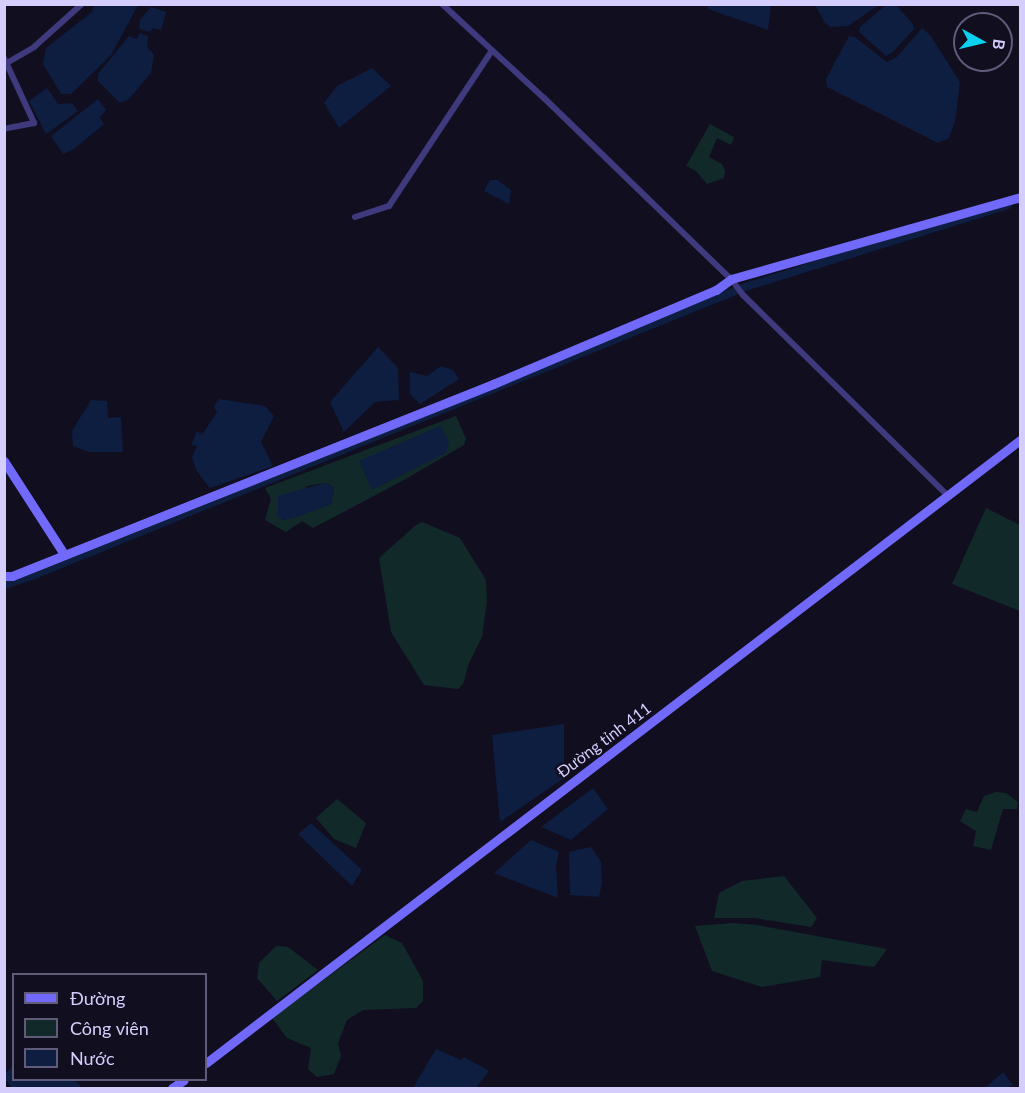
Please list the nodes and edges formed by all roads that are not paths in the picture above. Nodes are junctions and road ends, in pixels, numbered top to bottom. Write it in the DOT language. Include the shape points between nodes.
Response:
graph roads {
  1 [pos="82,4"];
  2 [pos="442,4"];
  3 [pos="491,52"];
  4 [pos="5,61"];
  5 [pos="4,129"];
  6 [pos="1020,197"];
  7 [pos="355,217"];
  8 [pos="731,279"];
  9 [pos="1020,440"];
  10 [pos="4,461"];
  11 [pos="948,496"];
  12 [pos="64,554"];
  13 [pos="4,576"];
  14 [pos="207,1062"];
  1 -- 4 [label="street" via="34,47"];
  2 -- 3 [label="street"];
  3 -- 7 [label="street" via="389,206"];
  3 -- 8 [label="street"];
  4 -- 5 [label="street" via="34,123"];
  6 -- 8 [label="main road"];
  8 -- 11 [label="street"];
  8 -- 12 [label="main road" via="716,290 493,384"];
  9 -- 11 [label="main road, Đường tỉnh 411"];
  10 -- 12 [label="main road"];
  11 -- 14 [label="main road, Đường tỉnh 411"];
  12 -- 13 [label="main road"];
}
